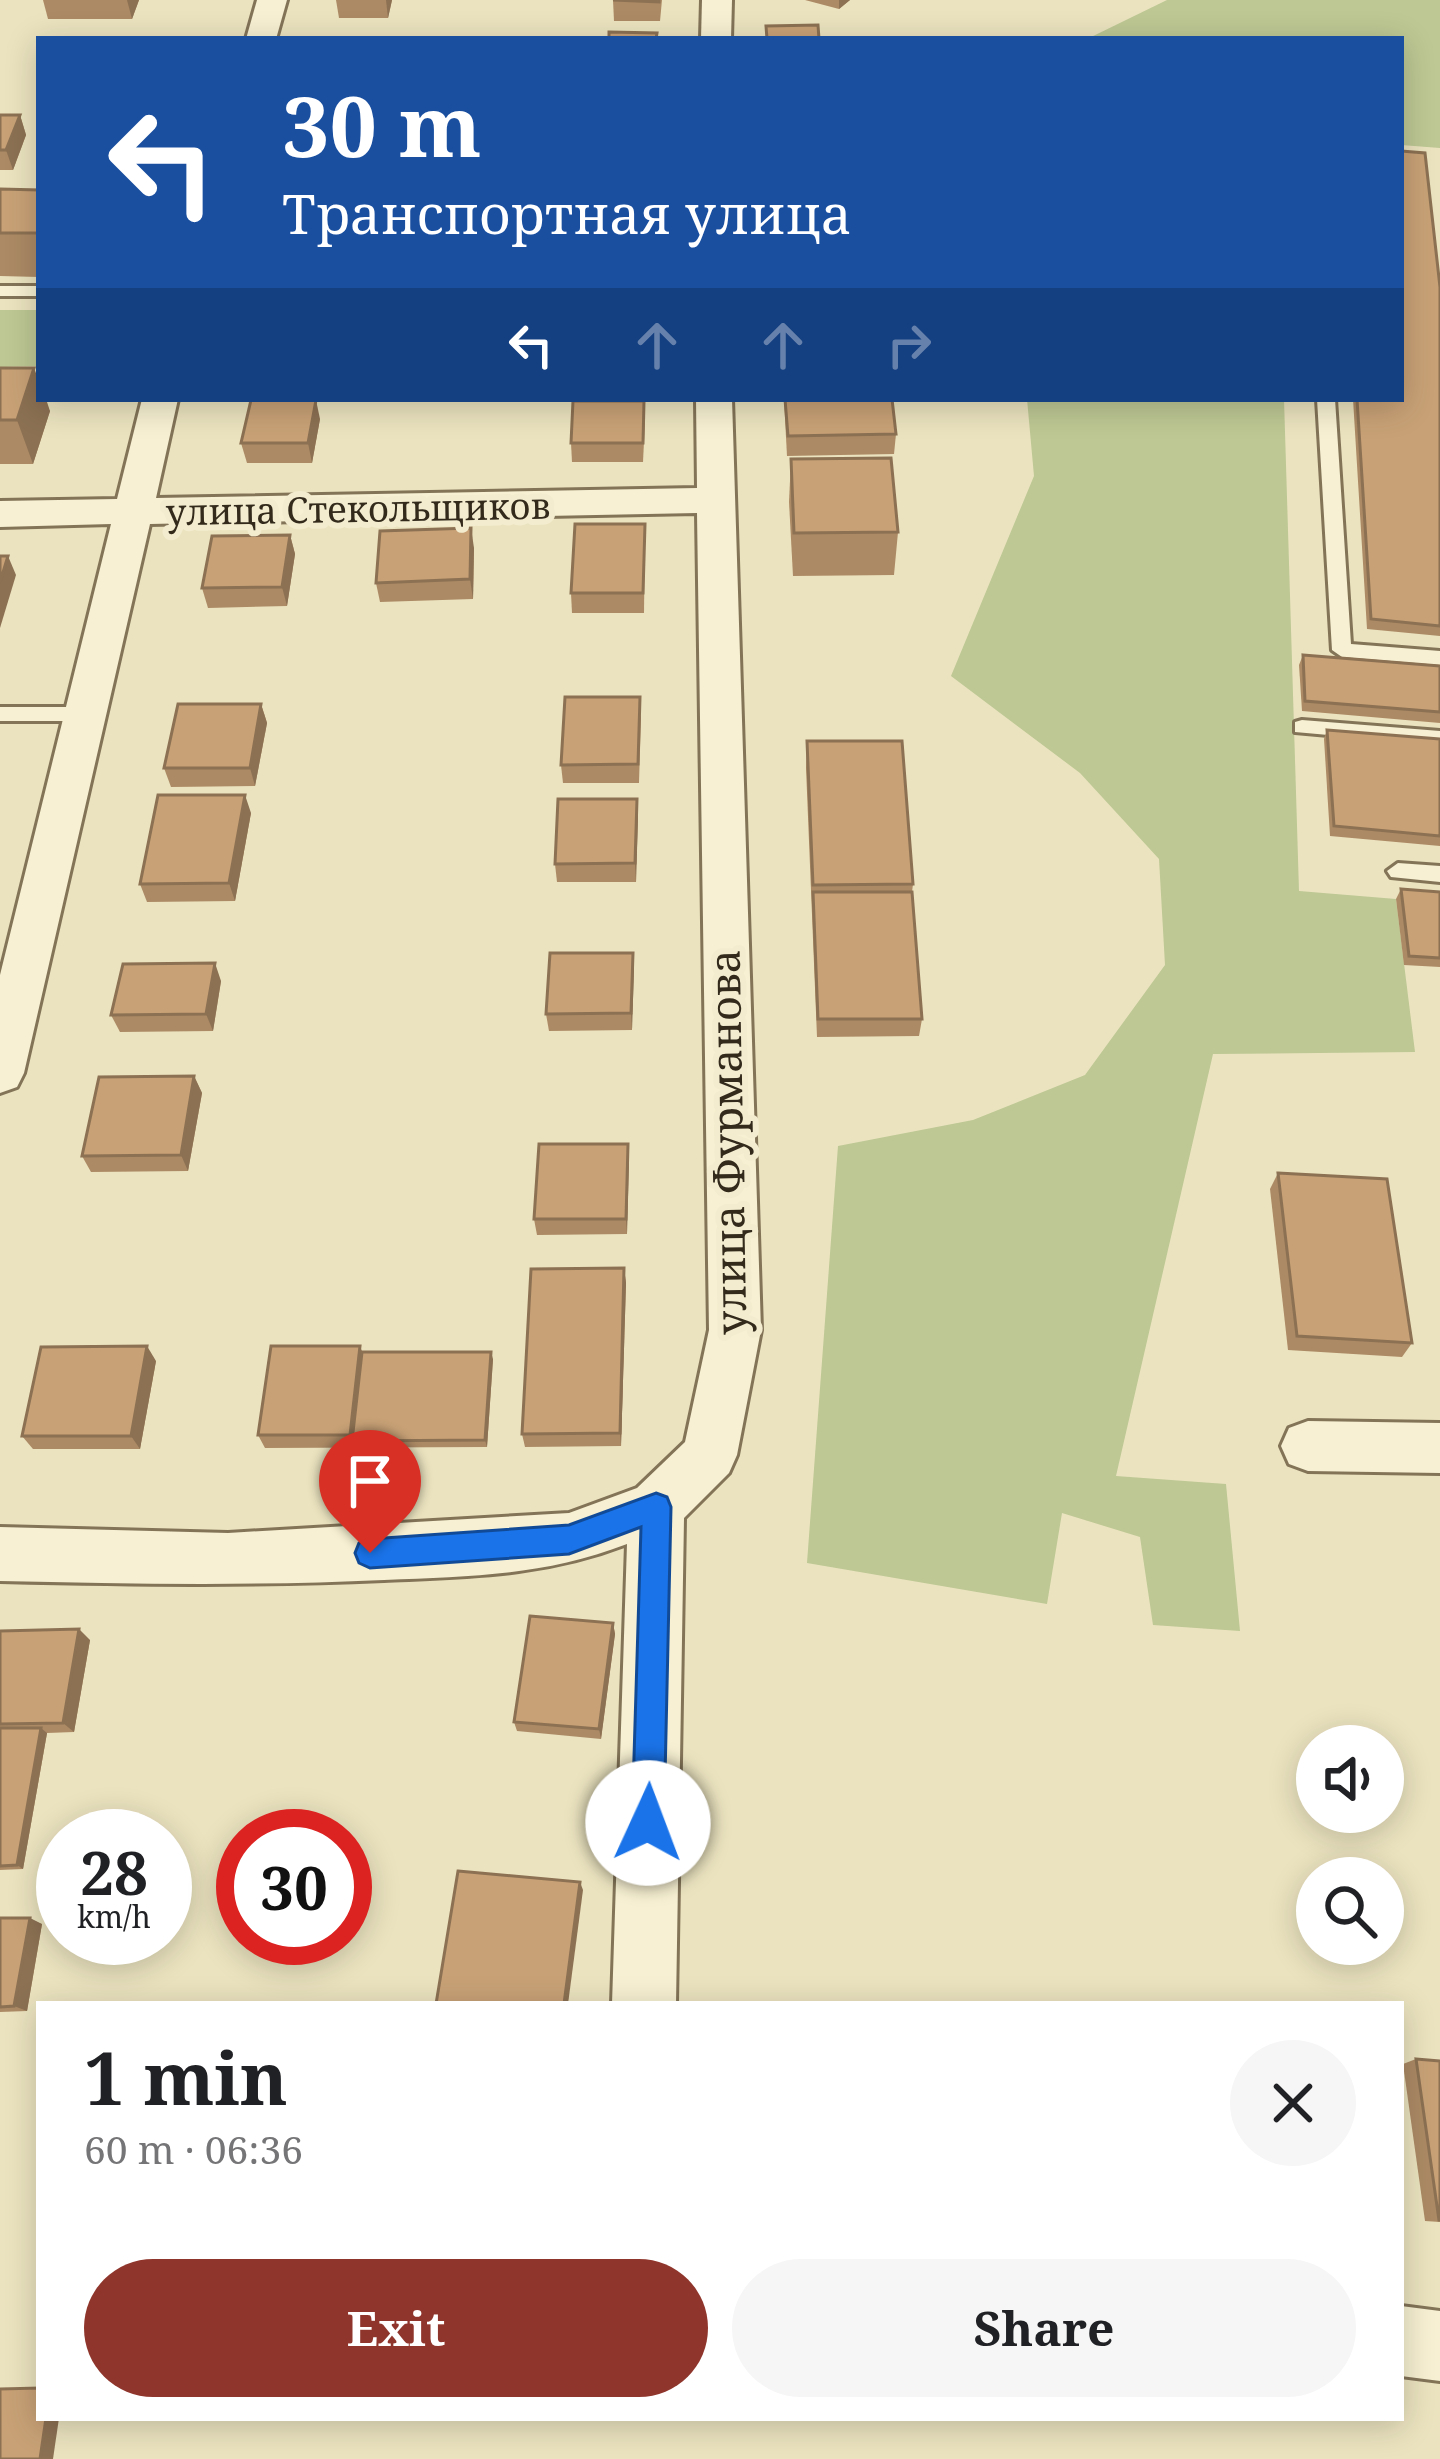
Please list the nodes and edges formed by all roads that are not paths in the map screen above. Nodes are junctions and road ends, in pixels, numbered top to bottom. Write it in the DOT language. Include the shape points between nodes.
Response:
graph roads {
  1 [pos="272,0"];
  2 [pos="717,0"];
  3 [pos="262,36"];
  4 [pos="716,36"];
  5 [pos="0,291"];
  6 [pos="36,291"];
  7 [pos="159,402"];
  8 [pos="714,402"];
  9 [pos="1326,402"];
  10 [pos="716,500"];
  11 [pos="0,514"];
  12 [pos="129,514"];
  13 [pos="1440,658"];
  14 [pos="0,714"];
  15 [pos="83,714"];
  16 [pos="1302,727"];
  17 [pos="1440,738"];
  18 [pos="1398,871"];
  19 [pos="1440,874"];
  20 [pos="0,1073"];
  21 [pos="1308,1446"];
  22 [pos="1440,1448"];
  23 [pos="656,1507"];
  24 [pos="0,1555"];
  25 [pos="644,2001"];
  26 [pos="1404,2341"];
  27 [pos="1440,2346"];
  1 -- 3 [label="street"];
  2 -- 4 [label="street"];
  5 -- 6 [label="lane"];
  7 -- 12 [label="street"];
  8 -- 10 [label="street, улица Фурманова"];
  9 -- 13 [label="lane" via="1342,650"];
  10 -- 12 [label="street, улица Стекольщиков"];
  10 -- 23 [label="street, улица Фурманова" via="735,1330 710,1455"];
  11 -- 12 [label="street, улица Стекольщиков"];
  12 -- 15 [label="street"];
  14 -- 15 [label="lane"];
  15 -- 20 [label="street"];
  16 -- 17 [label="lane"];
  18 -- 19 [label="lane"];
  21 -- 22 [label="street"];
  23 -- 24 [label="street" via="569,1540 465,1549 228,1560"];
  23 -- 25 [label="street"];
  26 -- 27 [label="street"];
}
